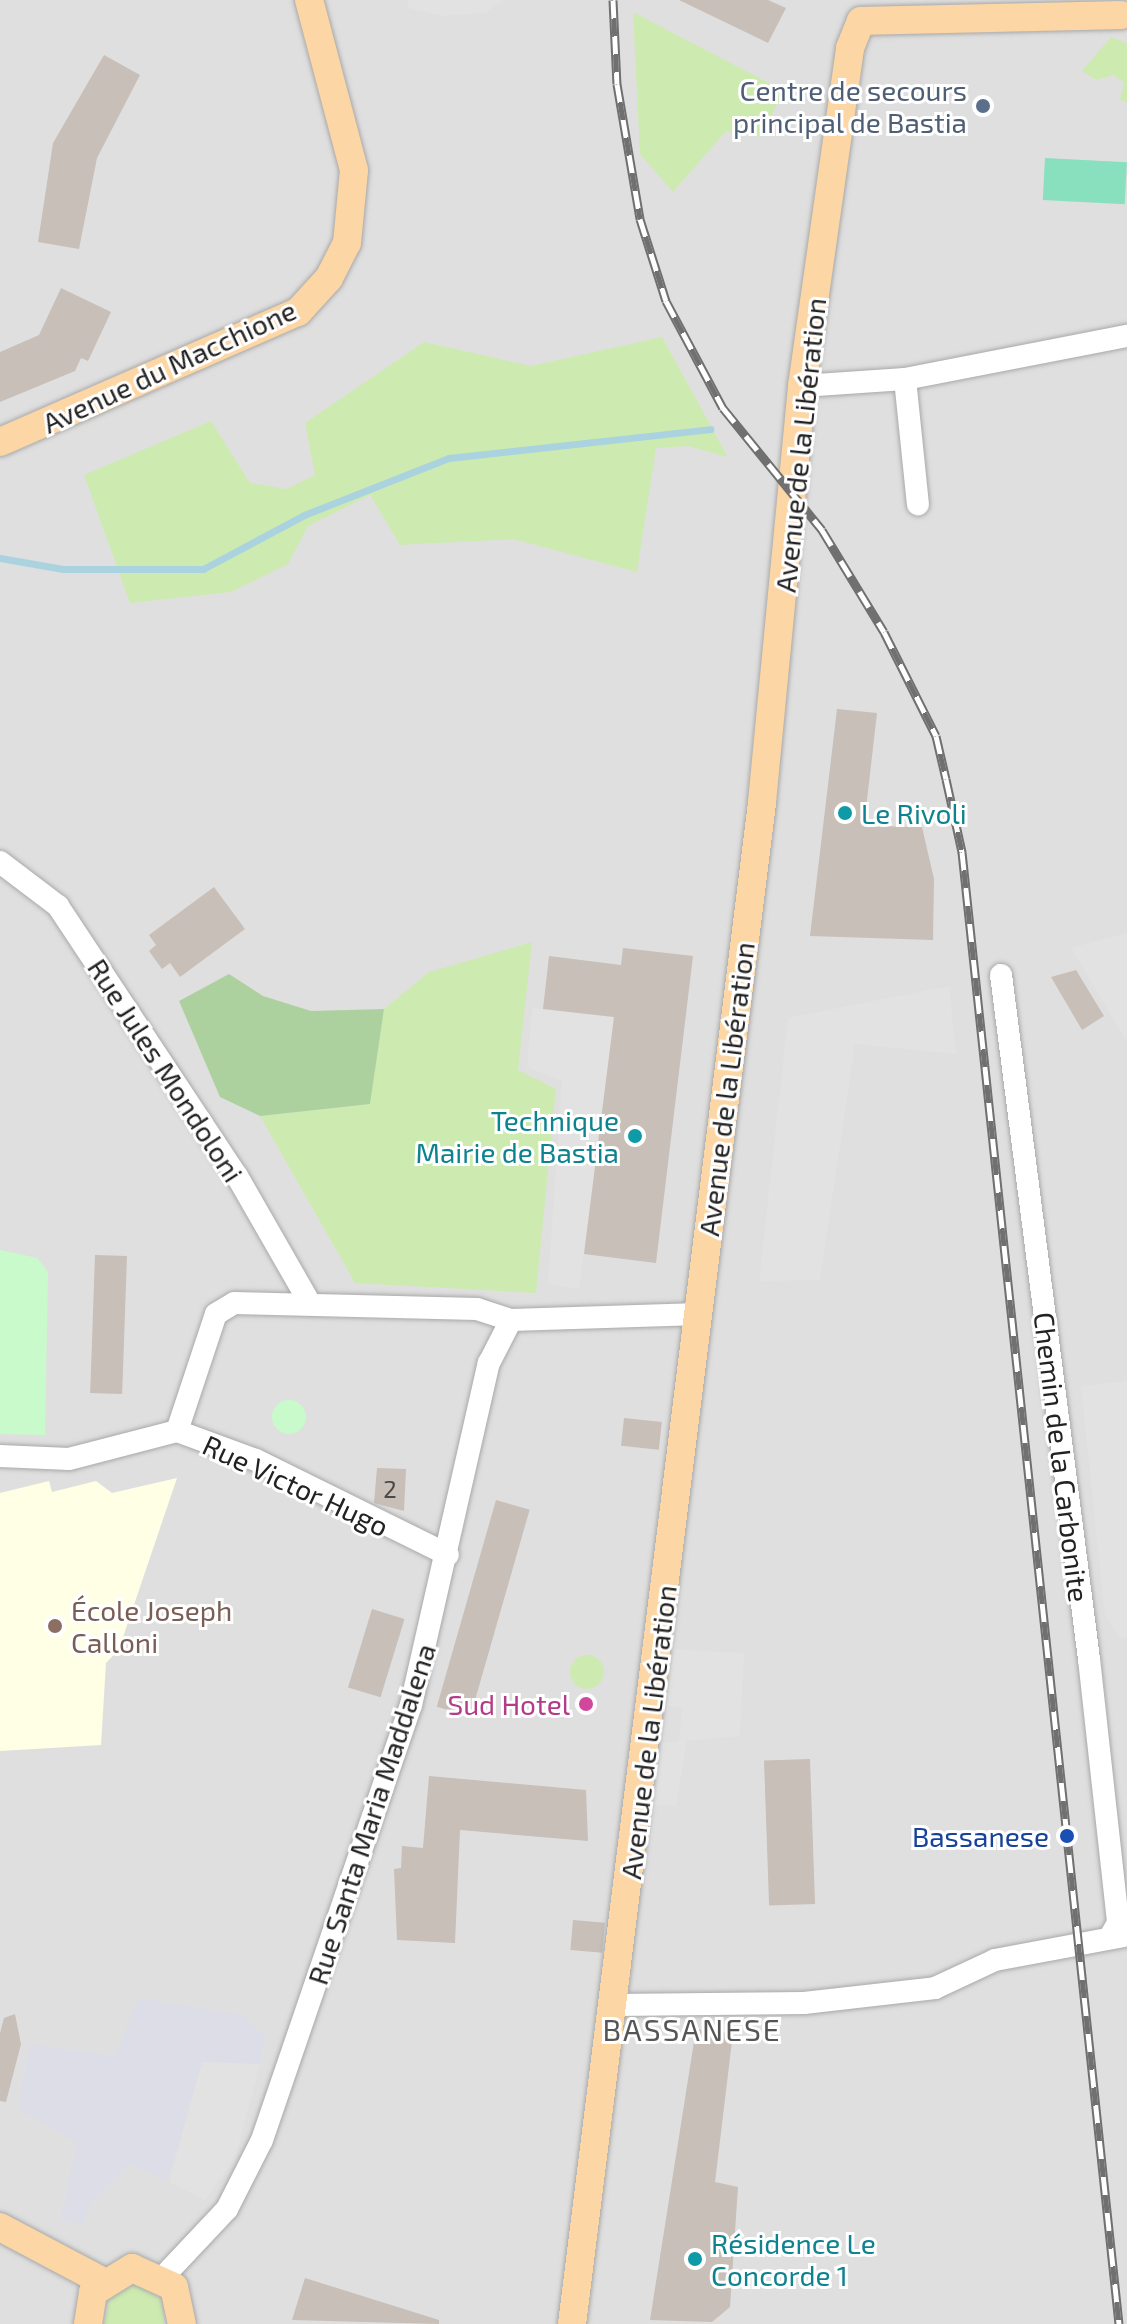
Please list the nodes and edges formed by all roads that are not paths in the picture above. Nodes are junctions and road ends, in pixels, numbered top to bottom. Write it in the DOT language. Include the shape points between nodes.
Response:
graph roads {
  1 [pos="309,0"];
  2 [pos="1036,7"];
  3 [pos="858,11"];
  4 [pos="1120,11"];
  5 [pos="1127,336"];
  6 [pos="905,379"];
  7 [pos="802,386"];
  8 [pos="0,442"];
  9 [pos="918,504"];
  10 [pos="0,862"];
  11 [pos="1001,975"];
  12 [pos="308,1300"];
  13 [pos="700,1314"];
  14 [pos="511,1320"];
  15 [pos="177,1431"];
  16 [pos="0,1456"];
  17 [pos="448,1555"];
  18 [pos="1118,1936"];
  19 [pos="614,2005"];
  20 [pos="0,2227"];
  21 [pos="163,2277"];
  22 [pos="102,2281"];
  23 [pos="88,2324"];
  24 [pos="182,2324"];
  25 [pos="572,2324"];
  1 -- 8 [label="main road, Avenue du Macchione" via="354,170 347,243 329,278 298,312"];
  2 -- 3 [label="main road, Avenue de la Libération"];
  2 -- 4 [label="main road, Avenue de la Libération"];
  3 -- 7 [label="main road, Avenue de la Libération"];
  5 -- 6 [label="street"];
  6 -- 7 [label="street"];
  6 -- 9 [label="street"];
  7 -- 13 [label="main road, Avenue de la Libération" via="777,670"];
  10 -- 12 [label="street, Rue Jules Mondoloni" via="58,906 237,1176"];
  11 -- 18 [label="street, Chemin de la Carbonite" via="1089,1659"];
  12 -- 14 [label="street" via="477,1309"];
  12 -- 15 [label="street" via="234,1303 216,1314"];
  13 -- 14 [label="street"];
  13 -- 19 [label="main road, Avenue de la Libération"];
  14 -- 17 [label="street, Rue Santa Maria Maddalena" via="489,1363"];
  15 -- 16 [label="street, Rue Victor Hugo" via="69,1459"];
  15 -- 17 [label="street, Rue Victor Hugo" via="256,1460"];
  17 -- 21 [label="street, Rue Santa Maria Maddalena" via="408,1713 262,2140 227,2209"];
  18 -- 19 [label="street" via="995,1960 935,1988 804,2003"];
  19 -- 25 [label="main road, Avenue de la Libération"];
  20 -- 22 [label="main road"];
  21 -- 22 [label="main road" via="132,2268"];
  21 -- 24 [label="main road" via="181,2300"];
  22 -- 23 [label="main road"];
}
